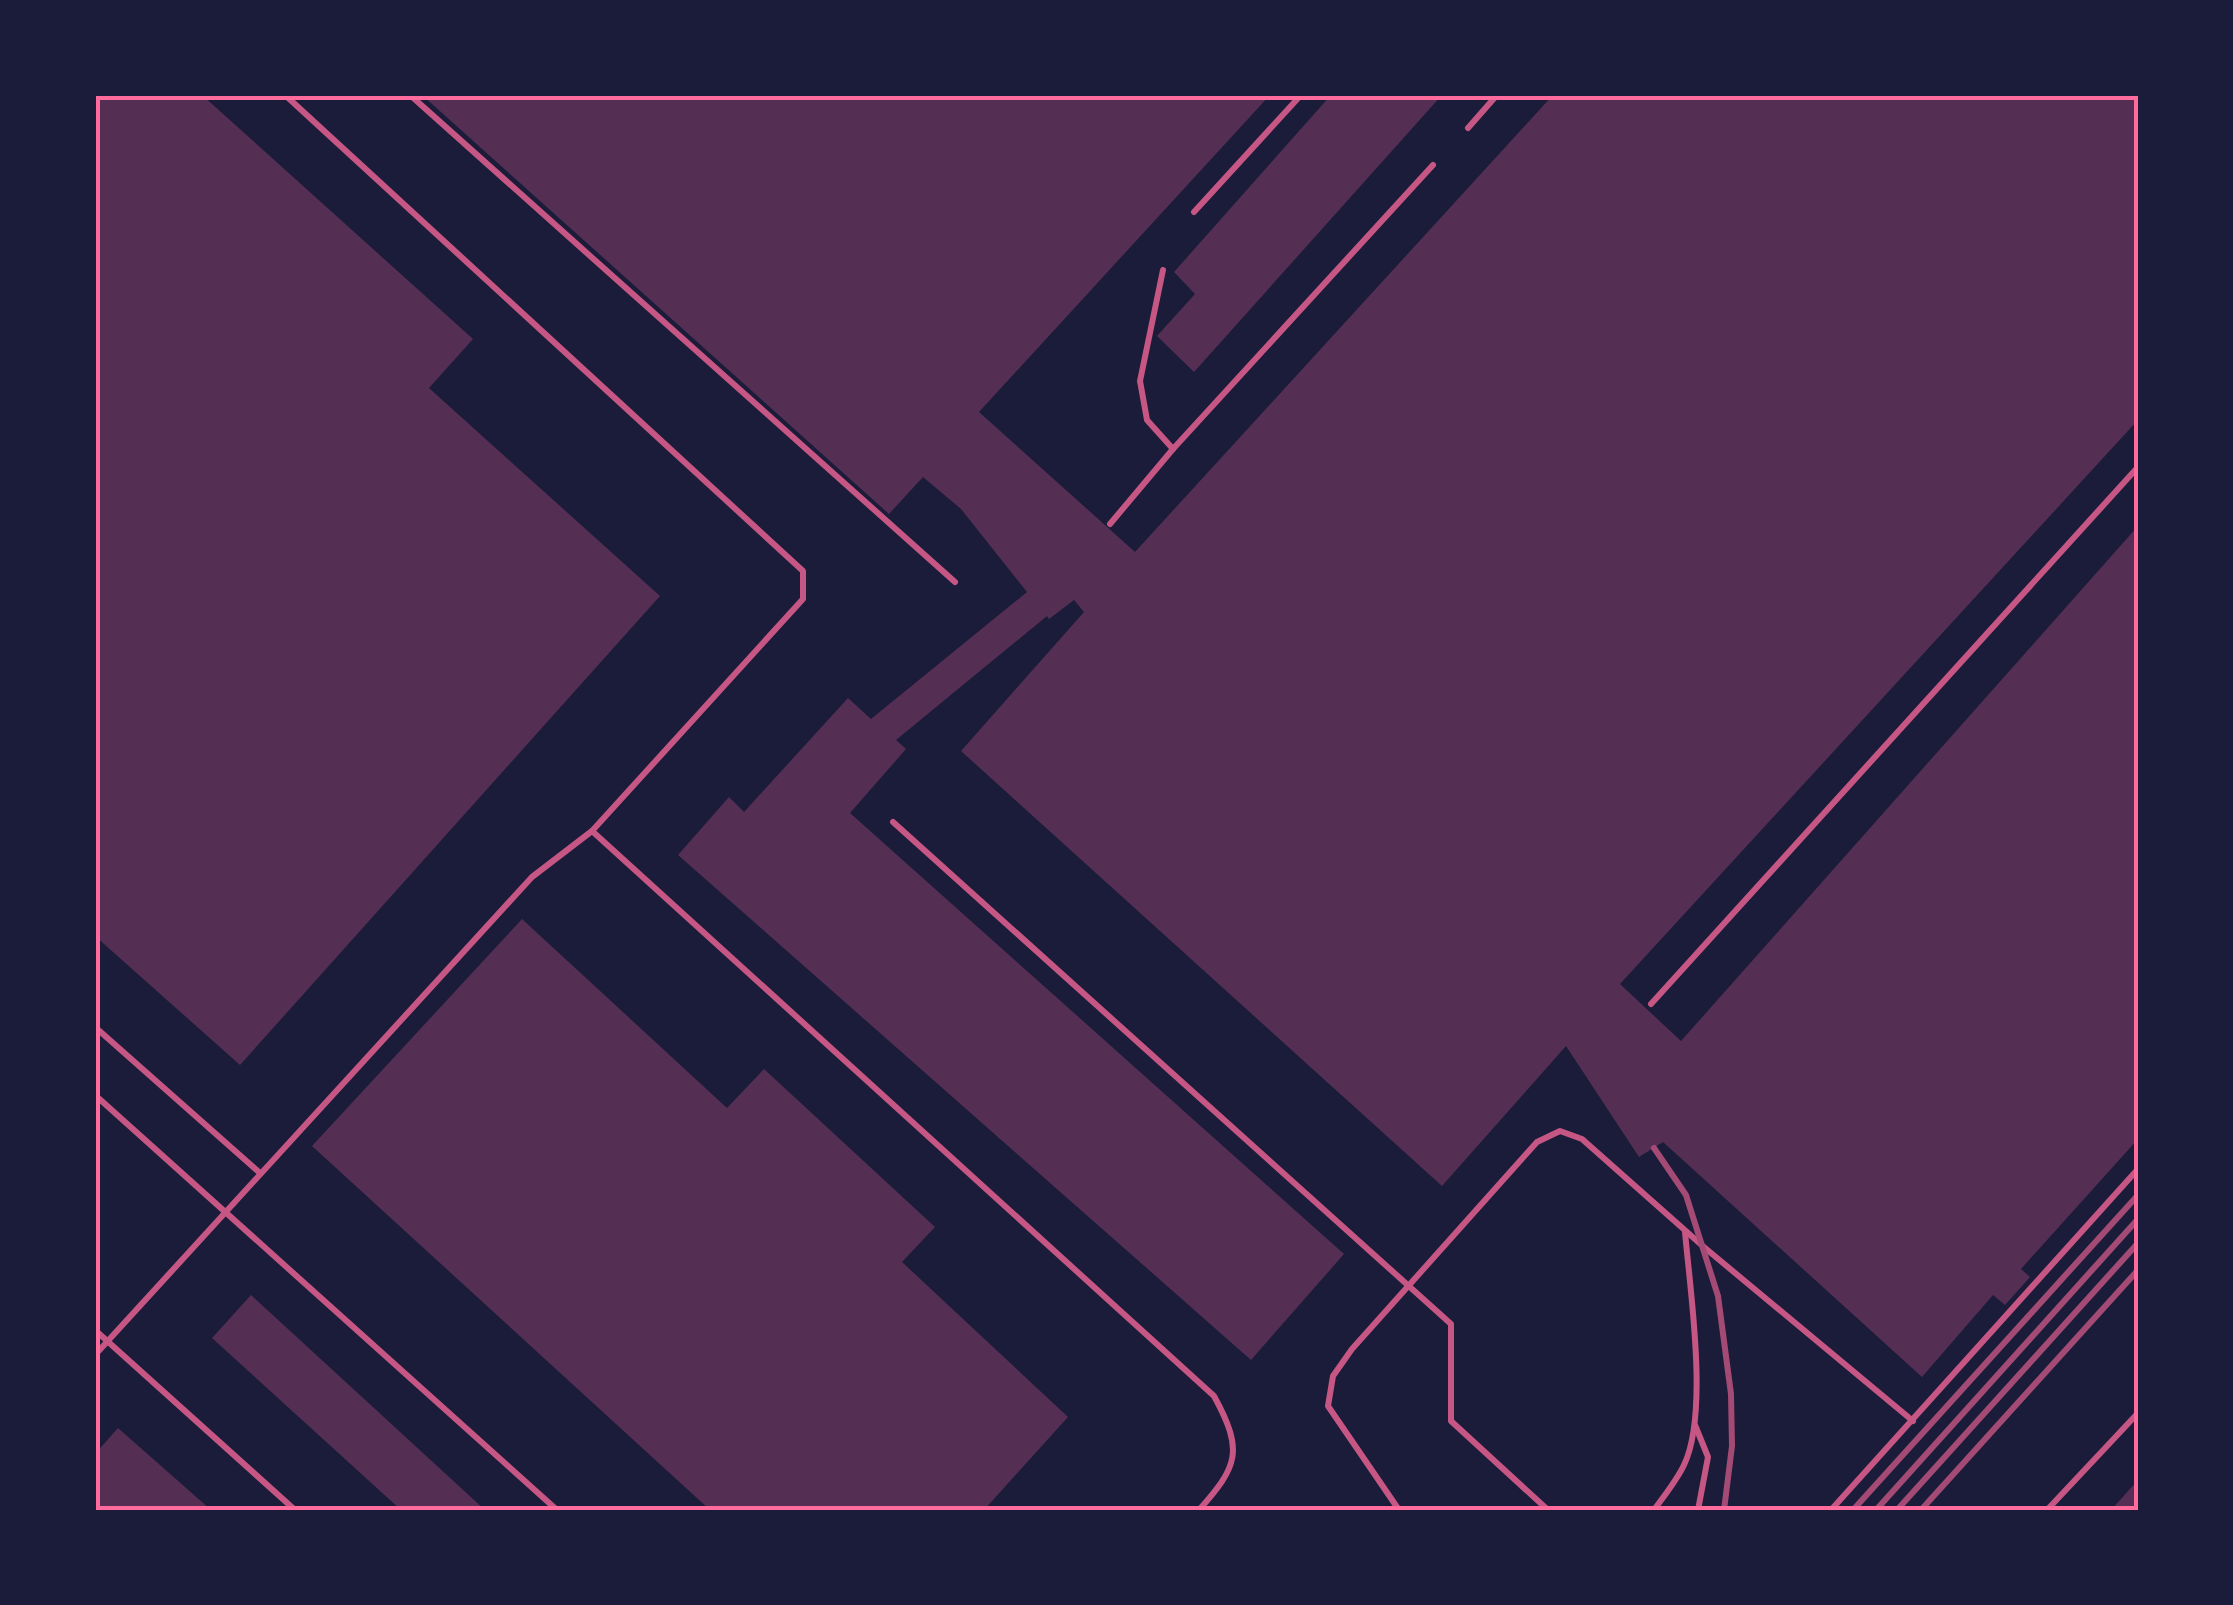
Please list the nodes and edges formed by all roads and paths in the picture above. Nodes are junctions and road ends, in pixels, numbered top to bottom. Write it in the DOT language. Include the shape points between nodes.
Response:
graph roads {
  1 [pos="285,95"];
  2 [pos="410,95"];
  3 [pos="1301,95"];
  4 [pos="1497,95"];
  5 [pos="1468,128"];
  6 [pos="1433,166"];
  7 [pos="1194,212"];
  8 [pos="1164,270"];
  9 [pos="1173,449"];
  10 [pos="2138,468"];
  11 [pos="1110,524"];
  12 [pos="955,582"];
  13 [pos="893,822"];
  14 [pos="592,832"];
  15 [pos="1651,1004"];
  16 [pos="95,1027"];
  17 [pos="95,1095"];
  18 [pos="2138,1169"];
  19 [pos="260,1172"];
  20 [pos="224,1211"];
  21 [pos="1684,1230"];
  22 [pos="1410,1284"];
  23 [pos="95,1330"];
  24 [pos="108,1341"];
  25 [pos="95,1355"];
  26 [pos="2138,1414"];
  27 [pos="1694,1421"];
  28 [pos="1913,1421"];
  29 [pos="295,1510"];
  30 [pos="557,1510"];
  31 [pos="1199,1510"];
  32 [pos="1399,1510"];
  33 [pos="1548,1510"];
  34 [pos="1654,1510"];
  35 [pos="1698,1510"];
  36 [pos="1831,1510"];
  37 [pos="2048,1510"];
  1 -- 14 [label="lane" via="803,571 803,598"];
  2 -- 12 [label="lane"];
  3 -- 7 [label="lane"];
  4 -- 5 [label="lane"];
  6 -- 9 [label="lane"];
  8 -- 9 [label="lane" via="1140,382 1148,420"];
  9 -- 11 [label="lane"];
  10 -- 15 [label="lane"];
  13 -- 22 [label="lane"];
  14 -- 19 [label="lane" via="532,877"];
  14 -- 31 [label="lane" via="1214,1396 1233,1446 1229,1476"];
  16 -- 19 [label="lane"];
  17 -- 20 [label="lane"];
  18 -- 28 [label="lane"];
  19 -- 20 [label="lane"];
  20 -- 24 [label="lane"];
  20 -- 30 [label="lane"];
  21 -- 22 [label="lane" via="1582,1139 1560,1131 1537,1142"];
  21 -- 27 [label="lane" via="1696,1350"];
  21 -- 28 [label="lane"];
  22 -- 32 [label="lane" via="1333,1376 1328,1406"];
  22 -- 33 [label="lane" via="1451,1324 1451,1422"];
  23 -- 24 [label="lane"];
  24 -- 25 [label="lane"];
  24 -- 29 [label="lane"];
  26 -- 37 [label="lane"];
  27 -- 34 [label="lane" via="1686,1463"];
  27 -- 35 [label="lane" via="1708,1458"];
  28 -- 36 [label="lane"];
}
